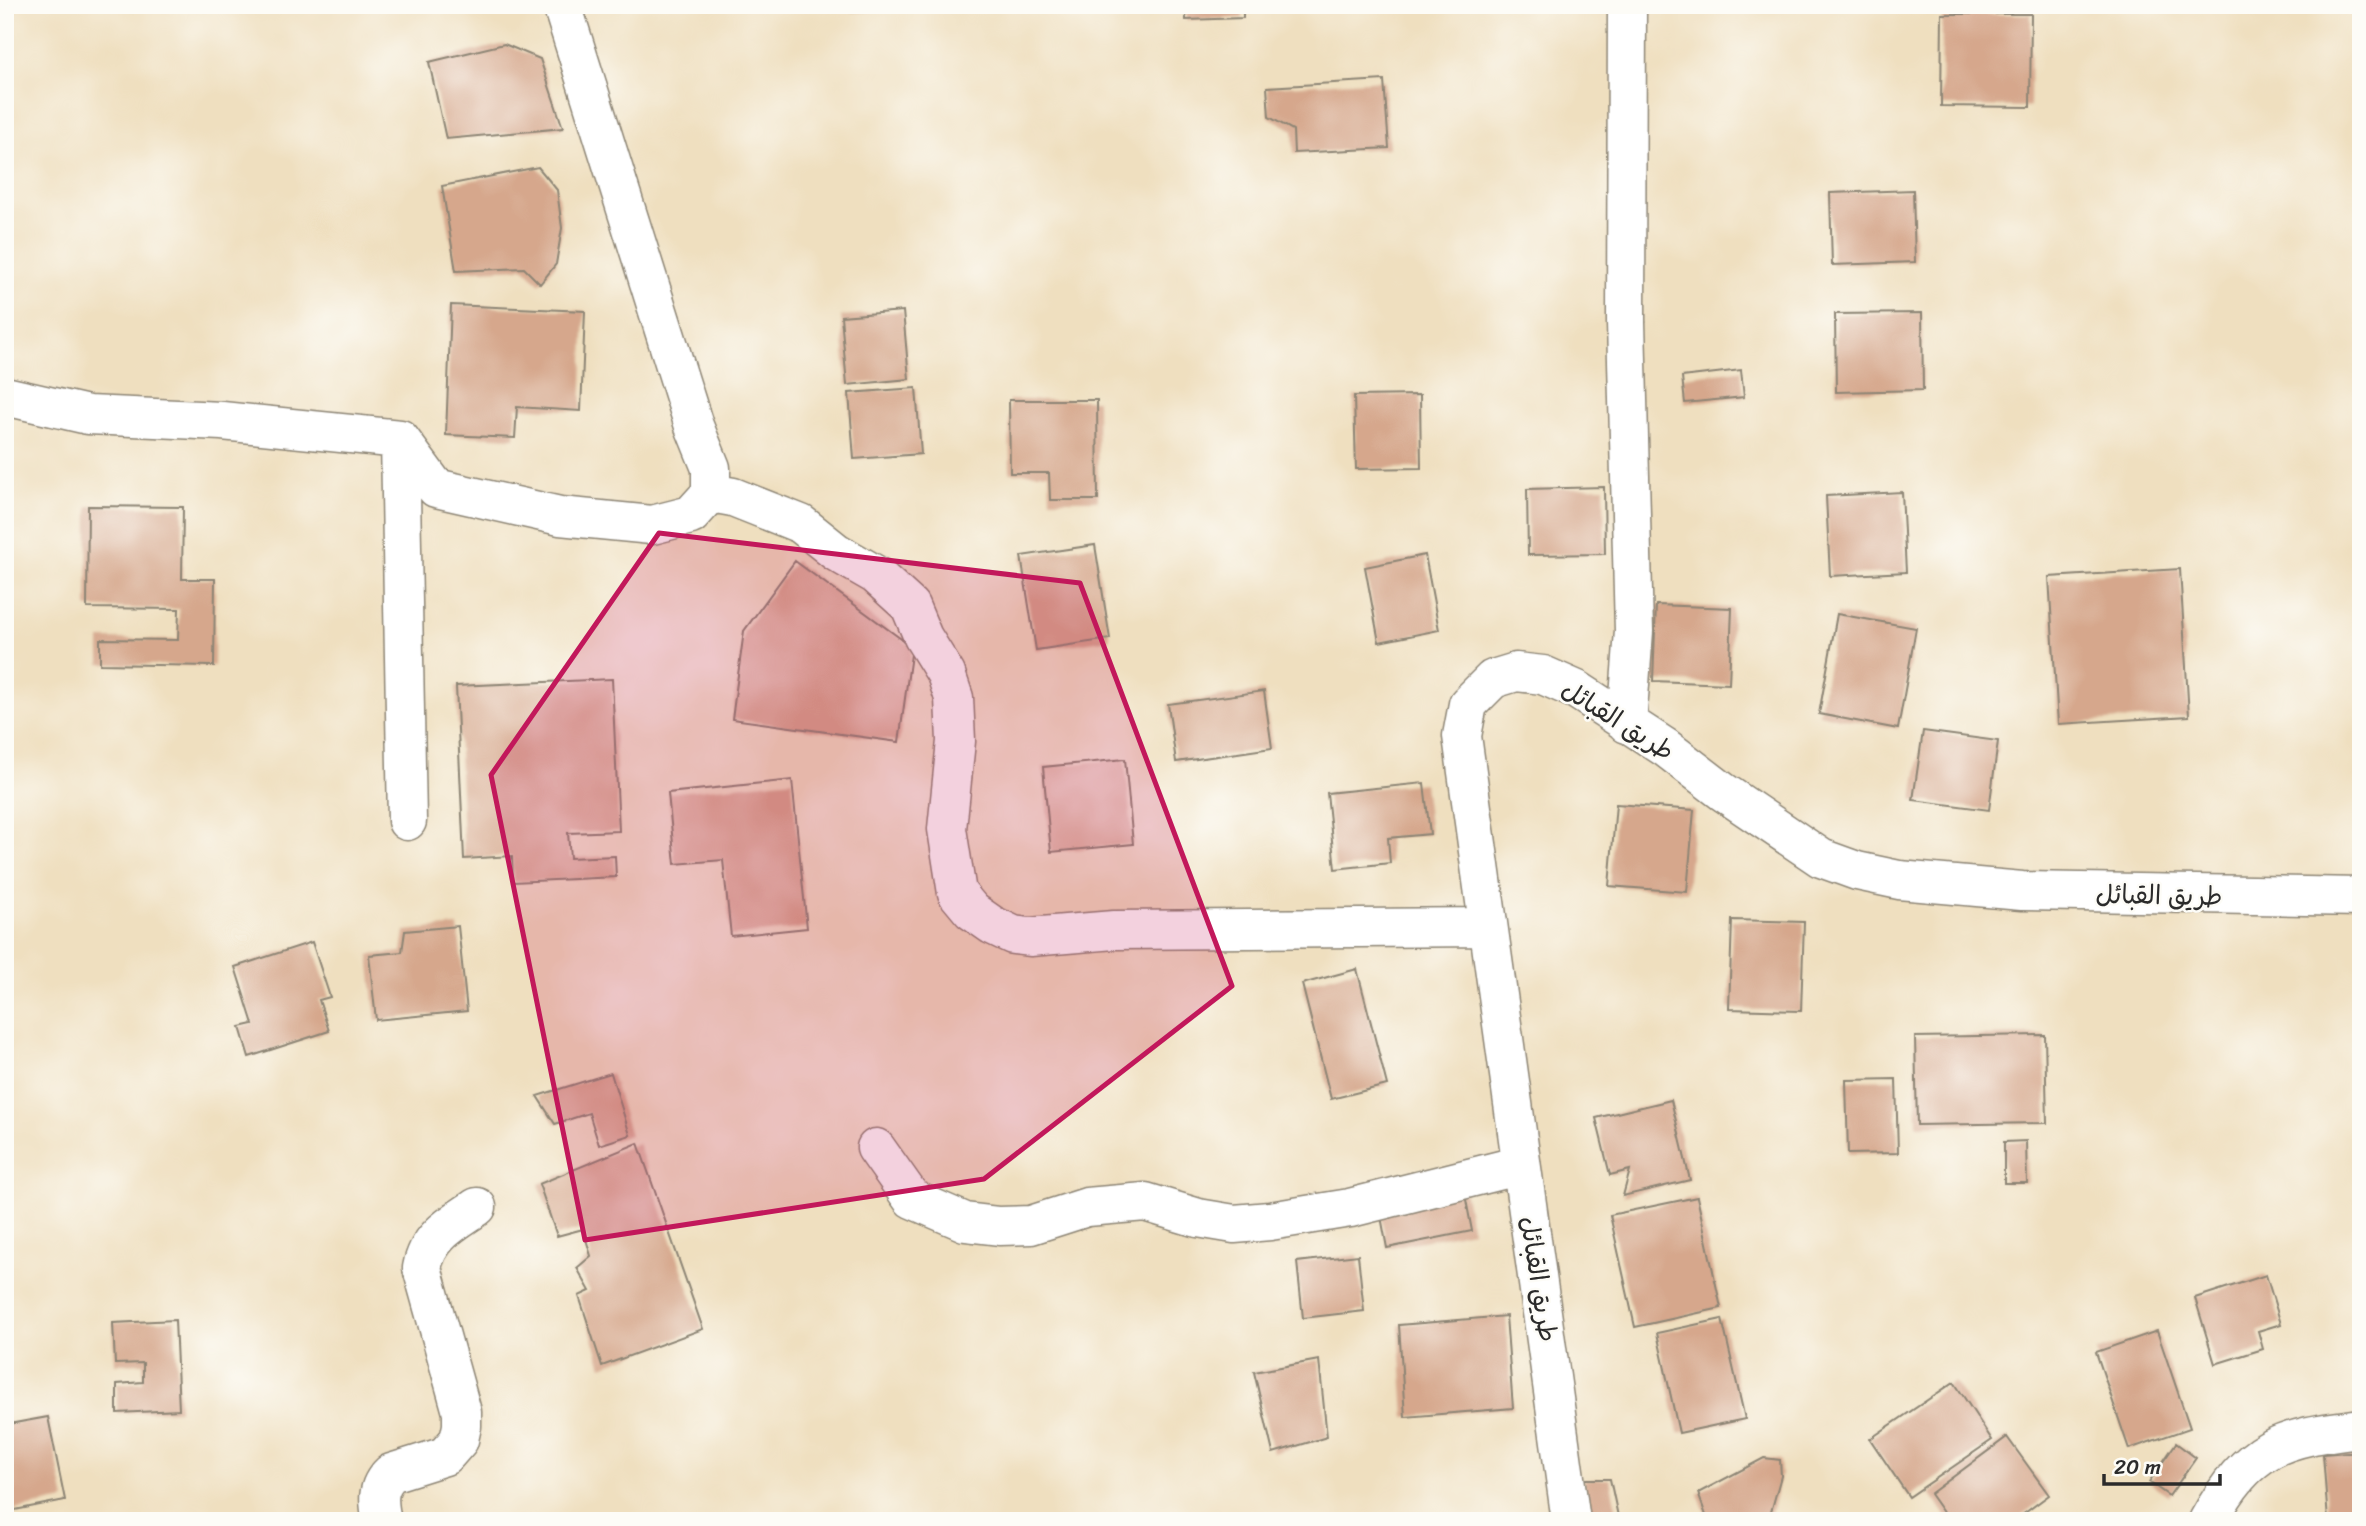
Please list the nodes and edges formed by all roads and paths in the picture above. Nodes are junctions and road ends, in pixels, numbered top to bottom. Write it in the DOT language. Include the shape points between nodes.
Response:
graph roads {
  1 [pos="562,5"];
  2 [pos="1626,5"];
  3 [pos="5,396"];
  4 [pos="400,439"];
  5 [pos="710,493"];
  6 [pos="1628,724"];
  7 [pos="407,821"];
  8 [pos="2361,897"];
  9 [pos="1487,927"];
  10 [pos="876,1148"];
  11 [pos="1521,1165"];
  12 [pos="477,1207"];
  13 [pos="2361,1428"];
  14 [pos="382,1521"];
  15 [pos="1571,1521"];
  16 [pos="2208,1521"];
  1 -- 5 [label="street" via="711,468"];
  2 -- 6 [label="street" via="1626,322 1634,631"];
  3 -- 4 [label="street" via="88,415 222,421"];
  4 -- 5 [label="street" via="436,488 560,516 652,526 691,515"];
  4 -- 7 [label="street"];
  5 -- 9 [label="street" via="733,497 801,524 876,575 910,606 954,698 956,741 947,829 957,893 992,925 1030,937 1114,930"];
  6 -- 8 [label="street, طريق القبائل" via="1821,858 1857,872 2022,891"];
  6 -- 9 [label="street, طريق القبائل" via="1543,675 1516,672 1493,679 1468,704 1462,736"];
  9 -- 11 [label="street, طريق القبائل"];
  10 -- 11 [label="street" via="912,1199 965,1222 999,1226 1031,1225 1087,1207 1145,1202 1234,1224 1270,1221 1350,1208"];
  11 -- 15 [label="street, طريق القبائل"];
  12 -- 14 [label="street" via="439,1233 425,1250 422,1268 462,1412 459,1440 445,1455 385,1479 379,1488"];
  13 -- 16 [label="street" via="2278,1443 2246,1466"];
}
